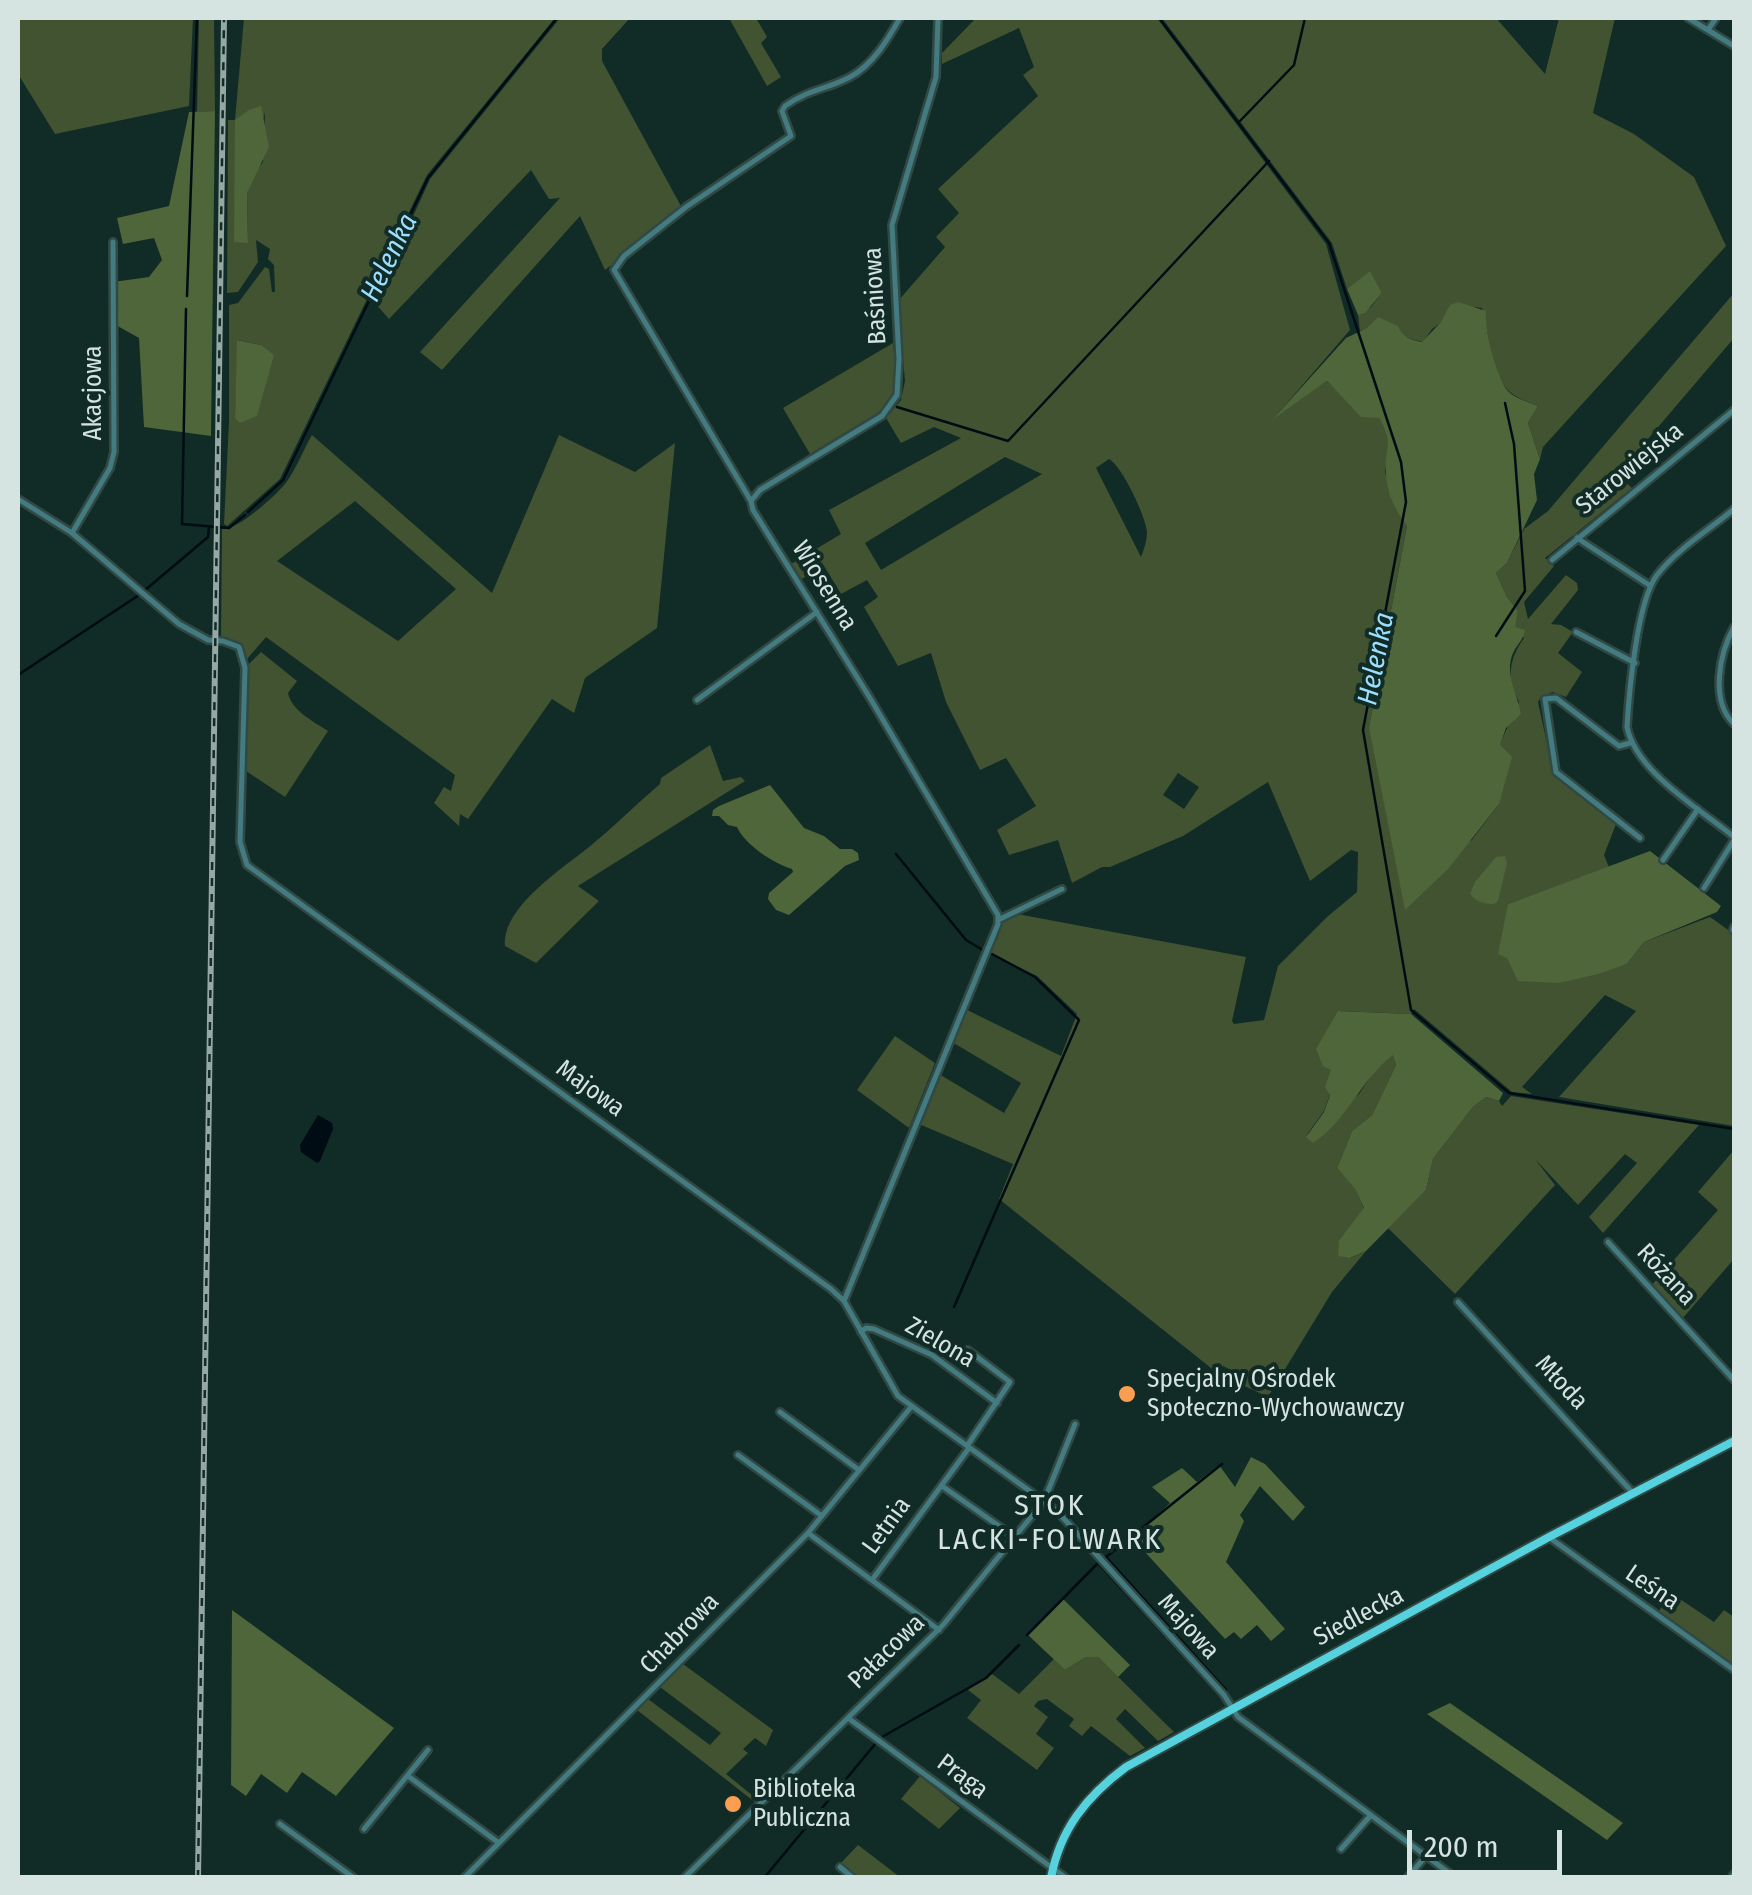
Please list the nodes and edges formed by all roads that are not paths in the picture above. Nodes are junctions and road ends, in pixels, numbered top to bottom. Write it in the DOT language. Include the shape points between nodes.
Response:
graph roads {
  1 [pos="900,18"];
  2 [pos="938,18"];
  3 [pos="1688,18"];
  4 [pos="1716,18"];
  5 [pos="1708,30"];
  6 [pos="1734,46"];
  7 [pos="114,242"];
  8 [pos="1734,410"];
  9 [pos="18,500"];
  10 [pos="752,501"];
  11 [pos="1734,509"];
  12 [pos="72,533"];
  13 [pos="1577,538"];
  14 [pos="1552,560"];
  15 [pos="1650,586"];
  16 [pos="817,612"];
  17 [pos="1734,626"];
  18 [pos="1576,632"];
  19 [pos="1635,663"];
  20 [pos="697,700"];
  21 [pos="1734,724"];
  22 [pos="1630,744"];
  23 [pos="1699,808"];
  24 [pos="1640,838"];
  25 [pos="1734,838"];
  26 [pos="1663,860"];
  27 [pos="1704,888"];
  28 [pos="1062,890"];
  29 [pos="998,920"];
  30 [pos="1608,1242"];
  31 [pos="844,1302"];
  32 [pos="1458,1302"];
  33 [pos="860,1332"];
  34 [pos="968,1350"];
  35 [pos="1734,1380"];
  36 [pos="997,1403"];
  37 [pos="910,1407"];
  38 [pos="780,1412"];
  39 [pos="1075,1424"];
  40 [pos="1734,1441"];
  41 [pos="968,1447"];
  42 [pos="738,1456"];
  43 [pos="860,1470"];
  44 [pos="942,1486"];
  45 [pos="1633,1493"];
  46 [pos="1044,1501"];
  47 [pos="822,1516"];
  48 [pos="808,1533"];
  49 [pos="1549,1537"];
  50 [pos="1016,1538"];
  51 [pos="872,1580"];
  52 [pos="939,1630"];
  53 [pos="1734,1670"];
  54 [pos="1233,1708"];
  55 [pos="848,1718"];
  56 [pos="428,1750"];
  57 [pos="408,1776"];
  58 [pos="1372,1815"];
  59 [pos="280,1824"];
  60 [pos="364,1829"];
  61 [pos="499,1843"];
  62 [pos="1341,1849"];
  63 [pos="1426,1856"];
  64 [pos="840,1868"];
  65 [pos="1052,1872"];
  66 [pos="354,1878"];
  67 [pos="464,1878"];
  68 [pos="684,1878"];
  69 [pos="854,1878"];
  70 [pos="1066,1878"];
  71 [pos="1406,1878"];
  72 [pos="1456,1878"];
  1 -- 10 [label="street, Wiosenna" via="887,42 850,78 785,106 791,136 686,207 614,270"];
  2 -- 10 [label="street, Baśniowa" via="936,77 892,225 897,394 882,416"];
  3 -- 5 [label="street"];
  4 -- 5 [label="street"];
  5 -- 6 [label="street"];
  7 -- 12 [label="street, Akacjowa" via="114,452"];
  8 -- 13 [label="street, Starowiejska"];
  9 -- 12 [label="street, Majowa"];
  10 -- 16 [label="street, Wiosenna"];
  11 -- 15 [label="street"];
  12 -- 31 [label="street, Majowa" via="178,624 239,648 246,668 240,842 247,865"];
  13 -- 14 [label="street, Starowiejska"];
  13 -- 15 [label="street"];
  15 -- 19 [label="street"];
  16 -- 20 [label="street"];
  16 -- 29 [label="street, Wiosenna"];
  17 -- 21 [label="street" via="1719,688"];
  18 -- 19 [label="street"];
  19 -- 22 [label="street"];
  22 -- 23 [label="street"];
  22 -- 24 [label="street" via="1619,746 1556,698 1545,699 1556,772"];
  23 -- 25 [label="street"];
  23 -- 26 [label="street"];
  25 -- 27 [label="street"];
  28 -- 29 [label="street"];
  29 -- 31 [label="street"];
  30 -- 35 [label="street, Różana"];
  31 -- 33 [label="street, Majowa"];
  32 -- 45 [label="street, Młoda"];
  33 -- 36 [label="street, Zielona" via="874,1329 932,1355"];
  33 -- 37 [label="street, Majowa"];
  34 -- 36 [label="street, Letnia" via="1010,1382"];
  36 -- 41 [label="street, Letnia"];
  37 -- 41 [label="street, Majowa"];
  37 -- 43 [label="street, Chabrowa"];
  38 -- 43 [label="street"];
  39 -- 46 [label="street, Pałacowa"];
  40 -- 45 [label="main road, Siedlecka"];
  41 -- 44 [label="street, Letnia"];
  41 -- 46 [label="street, Majowa"];
  42 -- 47 [label="street"];
  43 -- 47 [label="street, Chabrowa"];
  44 -- 50 [label="street"];
  44 -- 51 [label="street, Letnia"];
  45 -- 49 [label="main road, Siedlecka"];
  46 -- 50 [label="street, Pałacowa"];
  46 -- 54 [label="street, Majowa"];
  47 -- 48 [label="street, Chabrowa"];
  48 -- 51 [label="street"];
  48 -- 61 [label="street, Chabrowa"];
  49 -- 53 [label="street, Leśna"];
  49 -- 54 [label="main road, Siedlecka"];
  50 -- 52 [label="street, Pałacowa"];
  51 -- 52 [label="street"];
  52 -- 55 [label="street, Pałacowa"];
  54 -- 58 [label="street, Majowa"];
  54 -- 65 [label="main road, Siedlecka" via="1105,1782 1072,1821"];
  55 -- 65 [label="street, Praga"];
  55 -- 68 [label="street, Pałacowa"];
  56 -- 57 [label="street"];
  57 -- 60 [label="street"];
  57 -- 61 [label="street"];
  58 -- 62 [label="street"];
  58 -- 63 [label="street, Majowa"];
  59 -- 66 [label="street"];
  61 -- 67 [label="street, Chabrowa"];
  63 -- 71 [label="street"];
  63 -- 72 [label="street, Majowa"];
  64 -- 69 [label="street"];
  65 -- 70 [label="street, Praga"];
}
